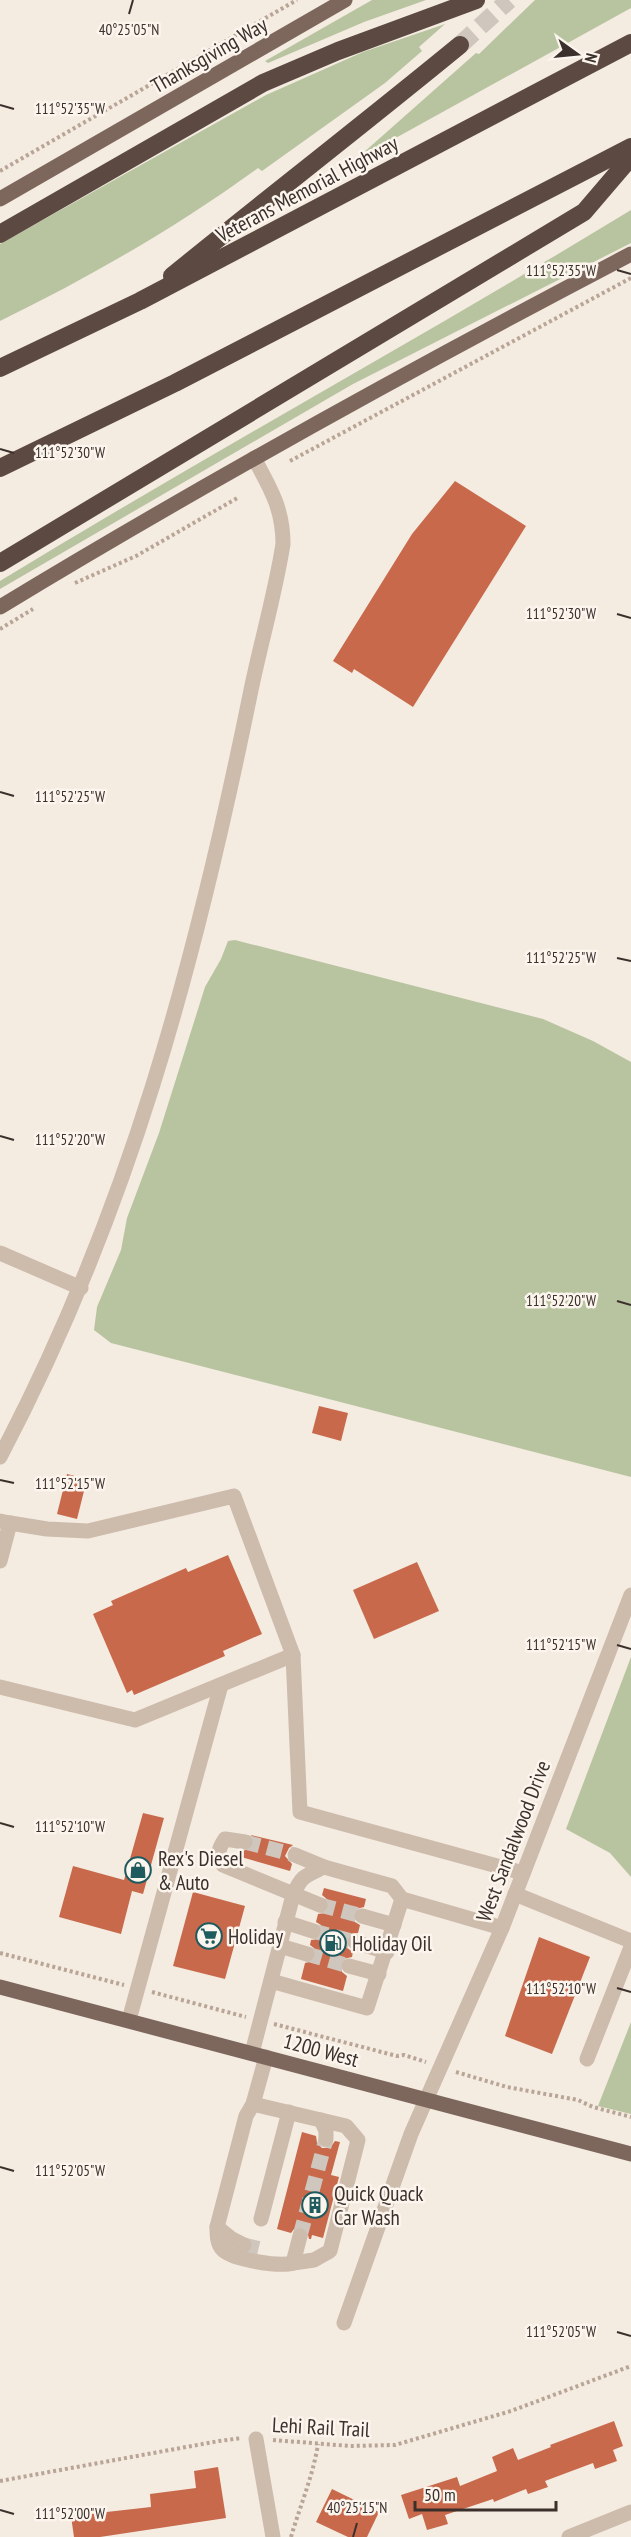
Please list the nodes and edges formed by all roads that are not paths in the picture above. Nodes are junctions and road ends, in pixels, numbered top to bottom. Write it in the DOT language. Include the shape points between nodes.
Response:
graph roads {
  1 [pos="345,0"];
  2 [pos="476,0"];
  3 [pos="631,43"];
  4 [pos="460,45"];
  5 [pos="631,147"];
  6 [pos="631,157"];
  7 [pos="0,199"];
  8 [pos="0,234"];
  9 [pos="631,254"];
  10 [pos="140,301"];
  11 [pos="0,368"];
  12 [pos="254,458"];
  13 [pos="0,468"];
  14 [pos="0,563"];
  15 [pos="0,607"];
  16 [pos="0,1253"];
  17 [pos="81,1288"];
  18 [pos="0,1457"];
  19 [pos="5,1522"];
  20 [pos="0,1562"];
  21 [pos="631,1595"];
  22 [pos="293,1655"];
  23 [pos="221,1685"];
  24 [pos="0,1687"];
  25 [pos="245,1842"];
  26 [pos="295,1855"];
  27 [pos="324,1867"];
  28 [pos="523,1873"];
  29 [pos="515,1894"];
  30 [pos="293,1895"];
  31 [pos="402,1899"];
  32 [pos="320,1905"];
  33 [pos="362,1916"];
  34 [pos="285,1922"];
  35 [pos="394,1925"];
  36 [pos="502,1928"];
  37 [pos="313,1931"];
  38 [pos="631,1941"];
  39 [pos="355,1942"];
  40 [pos="280,1946"];
  41 [pos="631,1947"];
  42 [pos="387,1952"];
  43 [pos="307,1954"];
  44 [pos="349,1966"];
  45 [pos="379,1974"];
  46 [pos="271,1982"];
  47 [pos="0,1987"];
  48 [pos="129,2020"];
  49 [pos="259,2055"];
  50 [pos="587,2060"];
  51 [pos="425,2100"];
  52 [pos="253,2104"];
  53 [pos="289,2112"];
  54 [pos="321,2120"];
  55 [pos="326,2139"];
  56 [pos="631,2154"];
  57 [pos="261,2219"];
  58 [pos="217,2227"];
  59 [pos="300,2236"];
  60 [pos="244,2245"];
  61 [pos="260,2249"];
  62 [pos="293,2263"];
  63 [pos="275,2264"];
  64 [pos="344,2323"];
  65 [pos="256,2439"];
  66 [pos="631,2512"];
  67 [pos="273,2537"];
  68 [pos="569,2537"];
  1 -- 7 [label="main road, Thanksgiving Way"];
  2 -- 8 [label="highway" via="263,83"];
  3 -- 10 [label="highway, Veterans Memorial Highway"];
  4 -- 10 [label="highway"];
  5 -- 13 [label="highway" via="185,378"];
  6 -- 14 [label="highway" via="584,212"];
  9 -- 12 [label="main road"];
  10 -- 11 [label="highway, Veterans Memorial Highway"];
  12 -- 15 [label="main road"];
  12 -- 17 [label="street" via="277,500 283,530 281,558 211,880 178,1006 132,1154"];
  16 -- 17 [label="street"];
  17 -- 18 [label="street"];
  19 -- 20 [label="street"];
  19 -- 22 [label="street" via="88,1531 234,1496"];
  21 -- 28 [label="street, West Sandalwood Drive"];
  22 -- 23 [label="street"];
  22 -- 28 [label="street" via="300,1812"];
  23 -- 24 [label="street" via="135,1720"];
  23 -- 48 [label="street"];
  25 -- 30 [label="street" via="225,1839 218,1856 223,1865"];
  26 -- 27 [label="street"];
  27 -- 30 [label="street" via="300,1879"];
  27 -- 31 [label="street" via="392,1886"];
  28 -- 29 [label="street, West Sandalwood Drive"];
  29 -- 36 [label="street, West Sandalwood Drive"];
  29 -- 38 [label="street"];
  30 -- 32 [label="street"];
  30 -- 34 [label="street"];
  31 -- 35 [label="street"];
  31 -- 36 [label="street"];
  33 -- 35 [label="street"];
  34 -- 37 [label="street"];
  34 -- 40 [label="street"];
  35 -- 42 [label="street"];
  36 -- 51 [label="street, West Sandalwood Drive"];
  39 -- 42 [label="street"];
  40 -- 43 [label="street"];
  40 -- 46 [label="street"];
  41 -- 50 [label="street"];
  42 -- 45 [label="street"];
  44 -- 45 [label="street"];
  45 -- 46 [label="street" via="367,2008"];
  46 -- 49 [label="street" via="260,2021"];
  47 -- 48 [label="main road, 1200 West"];
  48 -- 49 [label="main road, 1200 West"];
  49 -- 51 [label="main road, 1200 West"];
  49 -- 52 [label="street"];
  51 -- 56 [label="main road, 1200 West"];
  51 -- 64 [label="street, West Sandalwood Drive"];
  52 -- 53 [label="street"];
  52 -- 58 [label="street" via="246,2116"];
  53 -- 54 [label="street"];
  53 -- 57 [label="street"];
  54 -- 55 [label="street"];
  54 -- 62 [label="street" via="346,2126 358,2140 330,2251 314,2260"];
  58 -- 60 [label="street"];
  58 -- 63 [label="street" via="223,2251"];
  59 -- 62 [label="street"];
  61 -- 63 [label="street"];
  62 -- 63 [label="street"];
  65 -- 67 [label="street"];
  66 -- 68 [label="street"];
}
